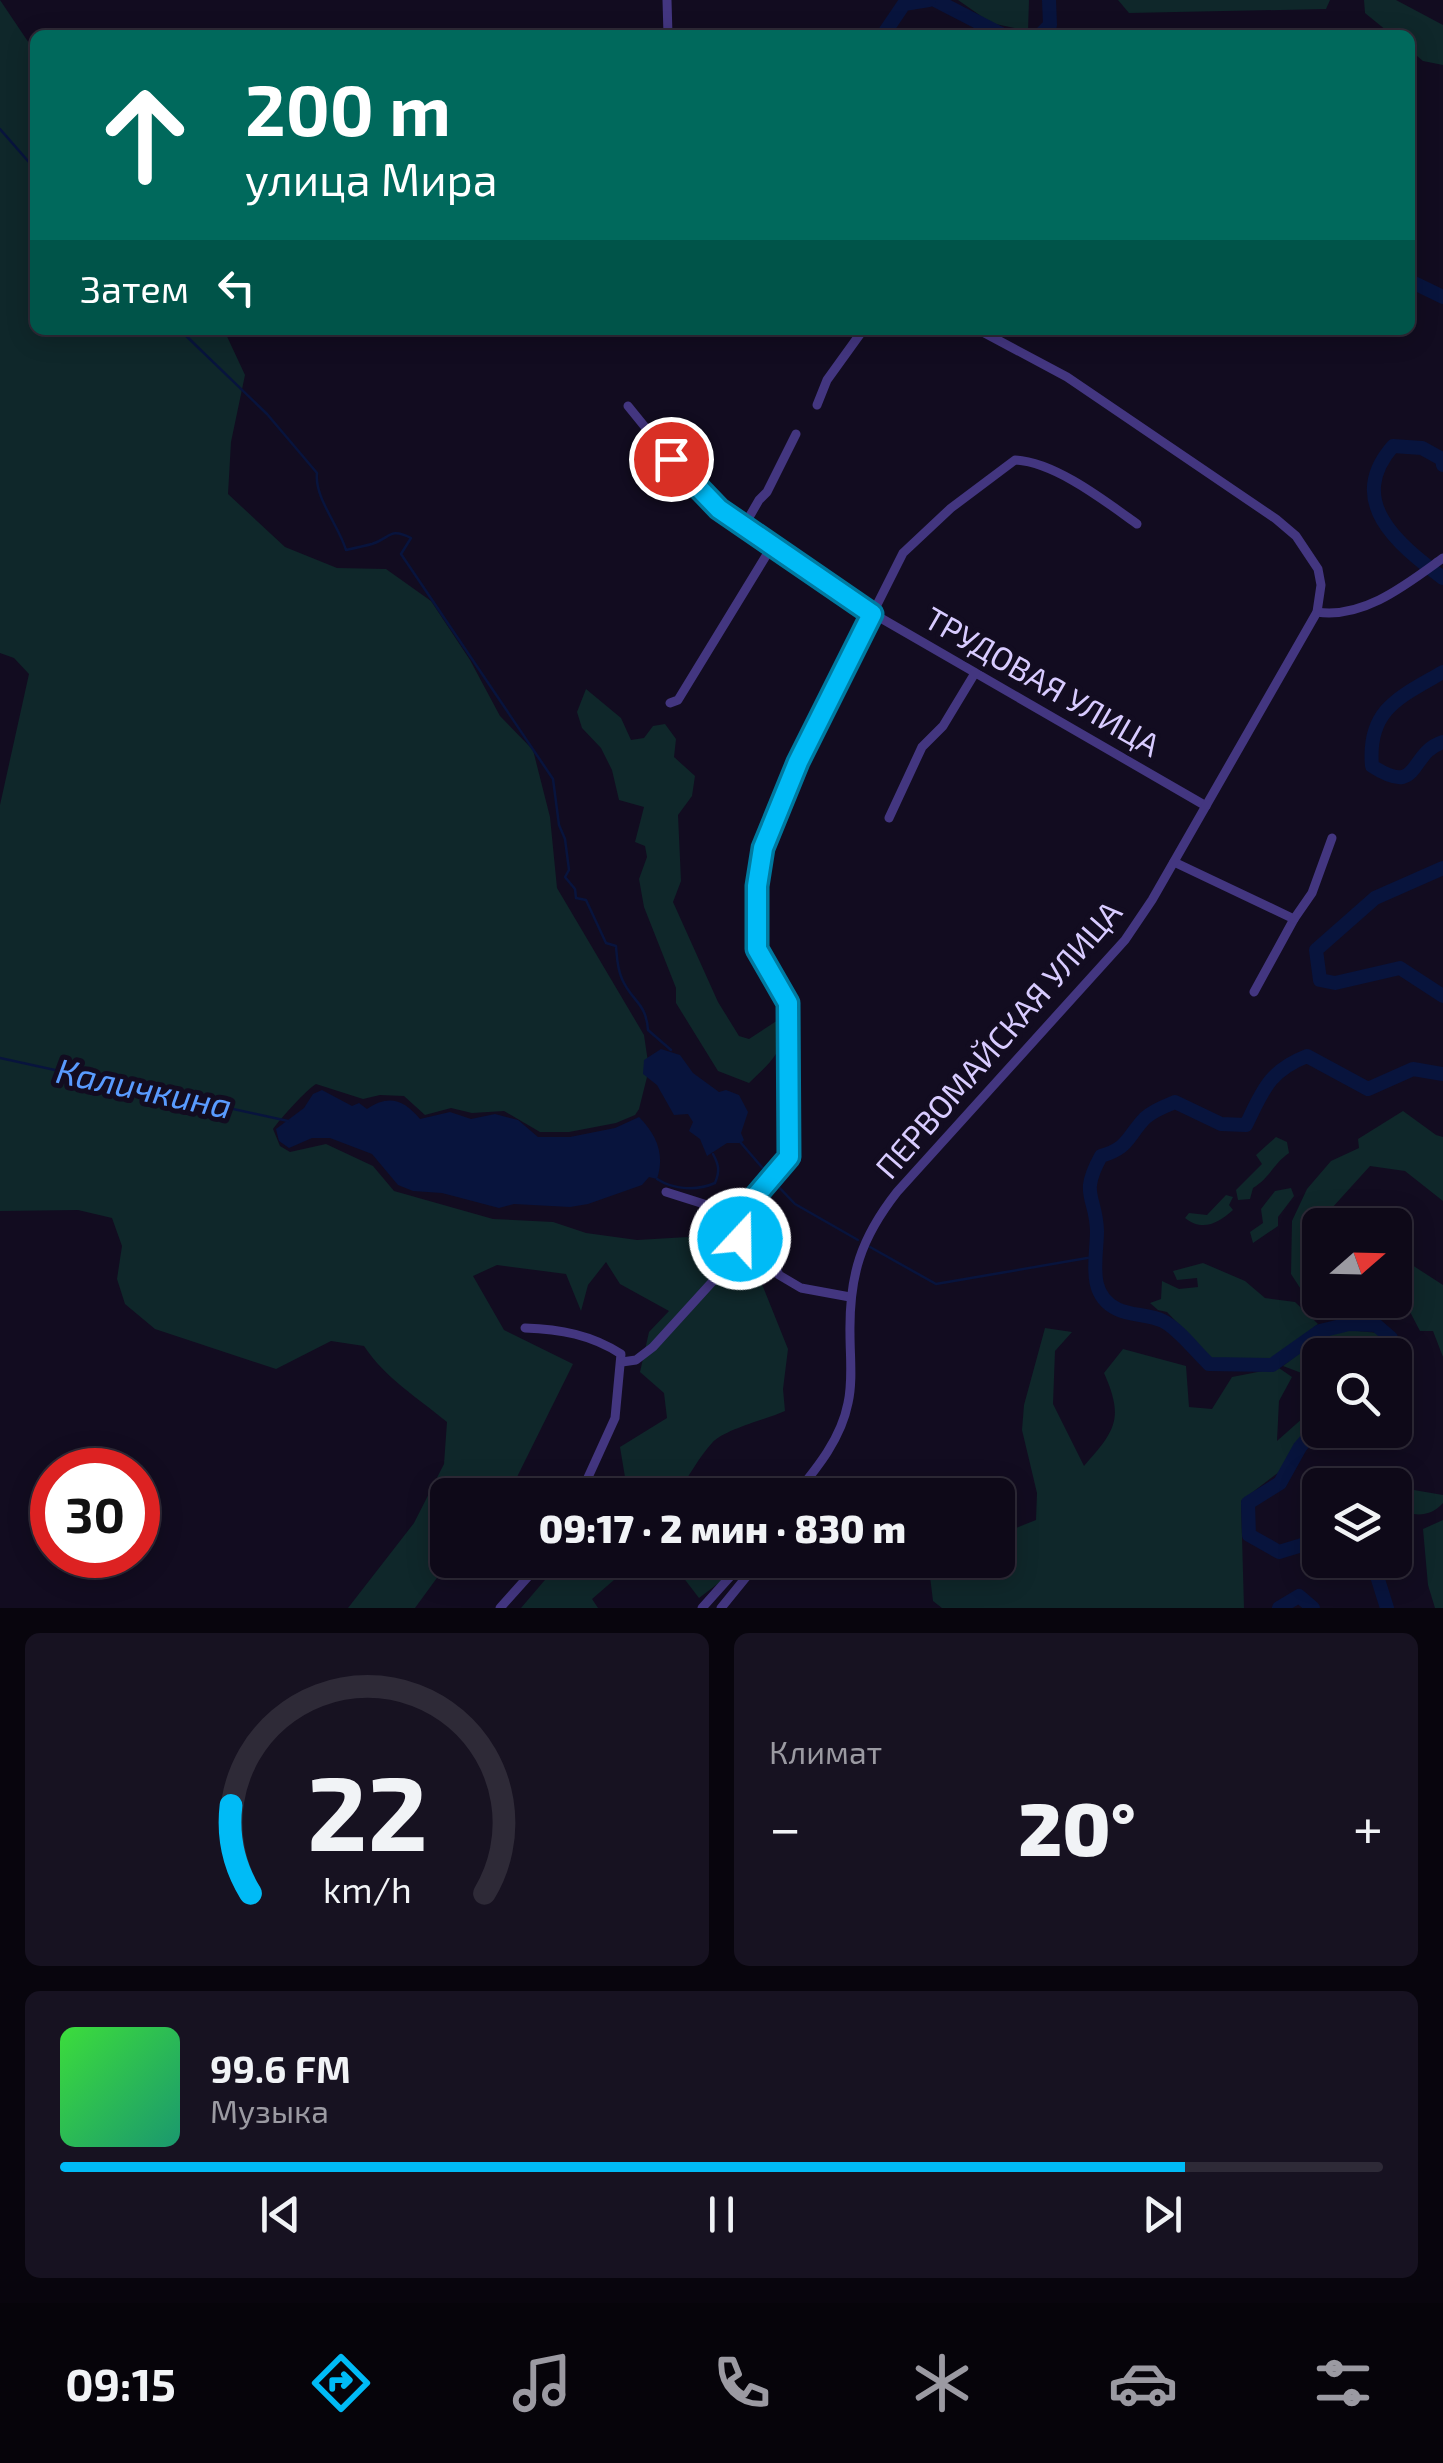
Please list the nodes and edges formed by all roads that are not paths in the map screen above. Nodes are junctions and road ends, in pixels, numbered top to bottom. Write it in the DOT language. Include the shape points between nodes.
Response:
graph roads {
  1 [pos="667,0"];
  2 [pos="668,30"];
  3 [pos="859,335"];
  4 [pos="988,335"];
  5 [pos="817,405"];
  6 [pos="628,406"];
  7 [pos="796,434"];
  8 [pos="1136,524"];
  9 [pos="744,526"];
  10 [pos="772,546"];
  11 [pos="1443,558"];
  12 [pos="1317,612"];
  13 [pos="872,614"];
  14 [pos="975,674"];
  15 [pos="670,703"];
  16 [pos="1206,806"];
  17 [pos="889,818"];
  18 [pos="1332,838"];
  19 [pos="1174,862"];
  20 [pos="1294,919"];
  21 [pos="1254,992"];
  22 [pos="666,1192"];
  23 [pos="745,1217"];
  24 [pos="850,1297"];
  25 [pos="526,1328"];
  26 [pos="622,1362"];
  27 [pos="588,1478"];
  28 [pos="812,1478"];
  29 [pos="527,1578"];
  30 [pos="729,1578"];
  31 [pos="745,1578"];
  32 [pos="500,1608"];
  33 [pos="702,1608"];
  34 [pos="721,1608"];
  1 -- 2 [label="street"];
  3 -- 5 [label="street"];
  4 -- 12 [label="street" via="1066,377 1276,519 1318,569"];
  6 -- 9 [label="street, ТРУДОВАЯ УЛИЦА" via="719,509"];
  7 -- 9 [label="street"];
  8 -- 13 [label="street" via="1097,494 1014,460 904,553"];
  9 -- 10 [label="street, ТРУДОВАЯ УЛИЦА"];
  10 -- 13 [label="street, ТРУДОВАЯ УЛИЦА"];
  10 -- 15 [label="street" via="678,700"];
  11 -- 12 [label="street" via="1355,611"];
  12 -- 16 [label="street, ПЕРВОМАЙСКАЯ УЛИЦА"];
  13 -- 14 [label="street, ТРУДОВАЯ УЛИЦА"];
  13 -- 23 [label="street" via="763,848 754,919 757,949 785,994 789,1157"];
  14 -- 16 [label="street, ТРУДОВАЯ УЛИЦА"];
  14 -- 17 [label="street" via="922,747"];
  16 -- 19 [label="street, ПЕРВОМАЙСКАЯ УЛИЦА"];
  18 -- 20 [label="street" via="1312,893"];
  19 -- 20 [label="street"];
  19 -- 24 [label="street, ПЕРВОМАЙСКАЯ УЛИЦА" via="1125,940 875,1221"];
  20 -- 21 [label="street"];
  22 -- 23 [label="street"];
  23 -- 24 [label="street" via="758,1228 779,1275 801,1288"];
  23 -- 26 [label="street" via="740,1239 713,1281 653,1347"];
  24 -- 28 [label="street, ПЕРВОМАЙСКАЯ УЛИЦА" via="848,1404"];
  25 -- 26 [label="street" via="601,1341"];
  26 -- 27 [label="street" via="615,1418"];
  29 -- 32 [label="street"];
  30 -- 33 [label="street"];
  31 -- 34 [label="street"];
}
